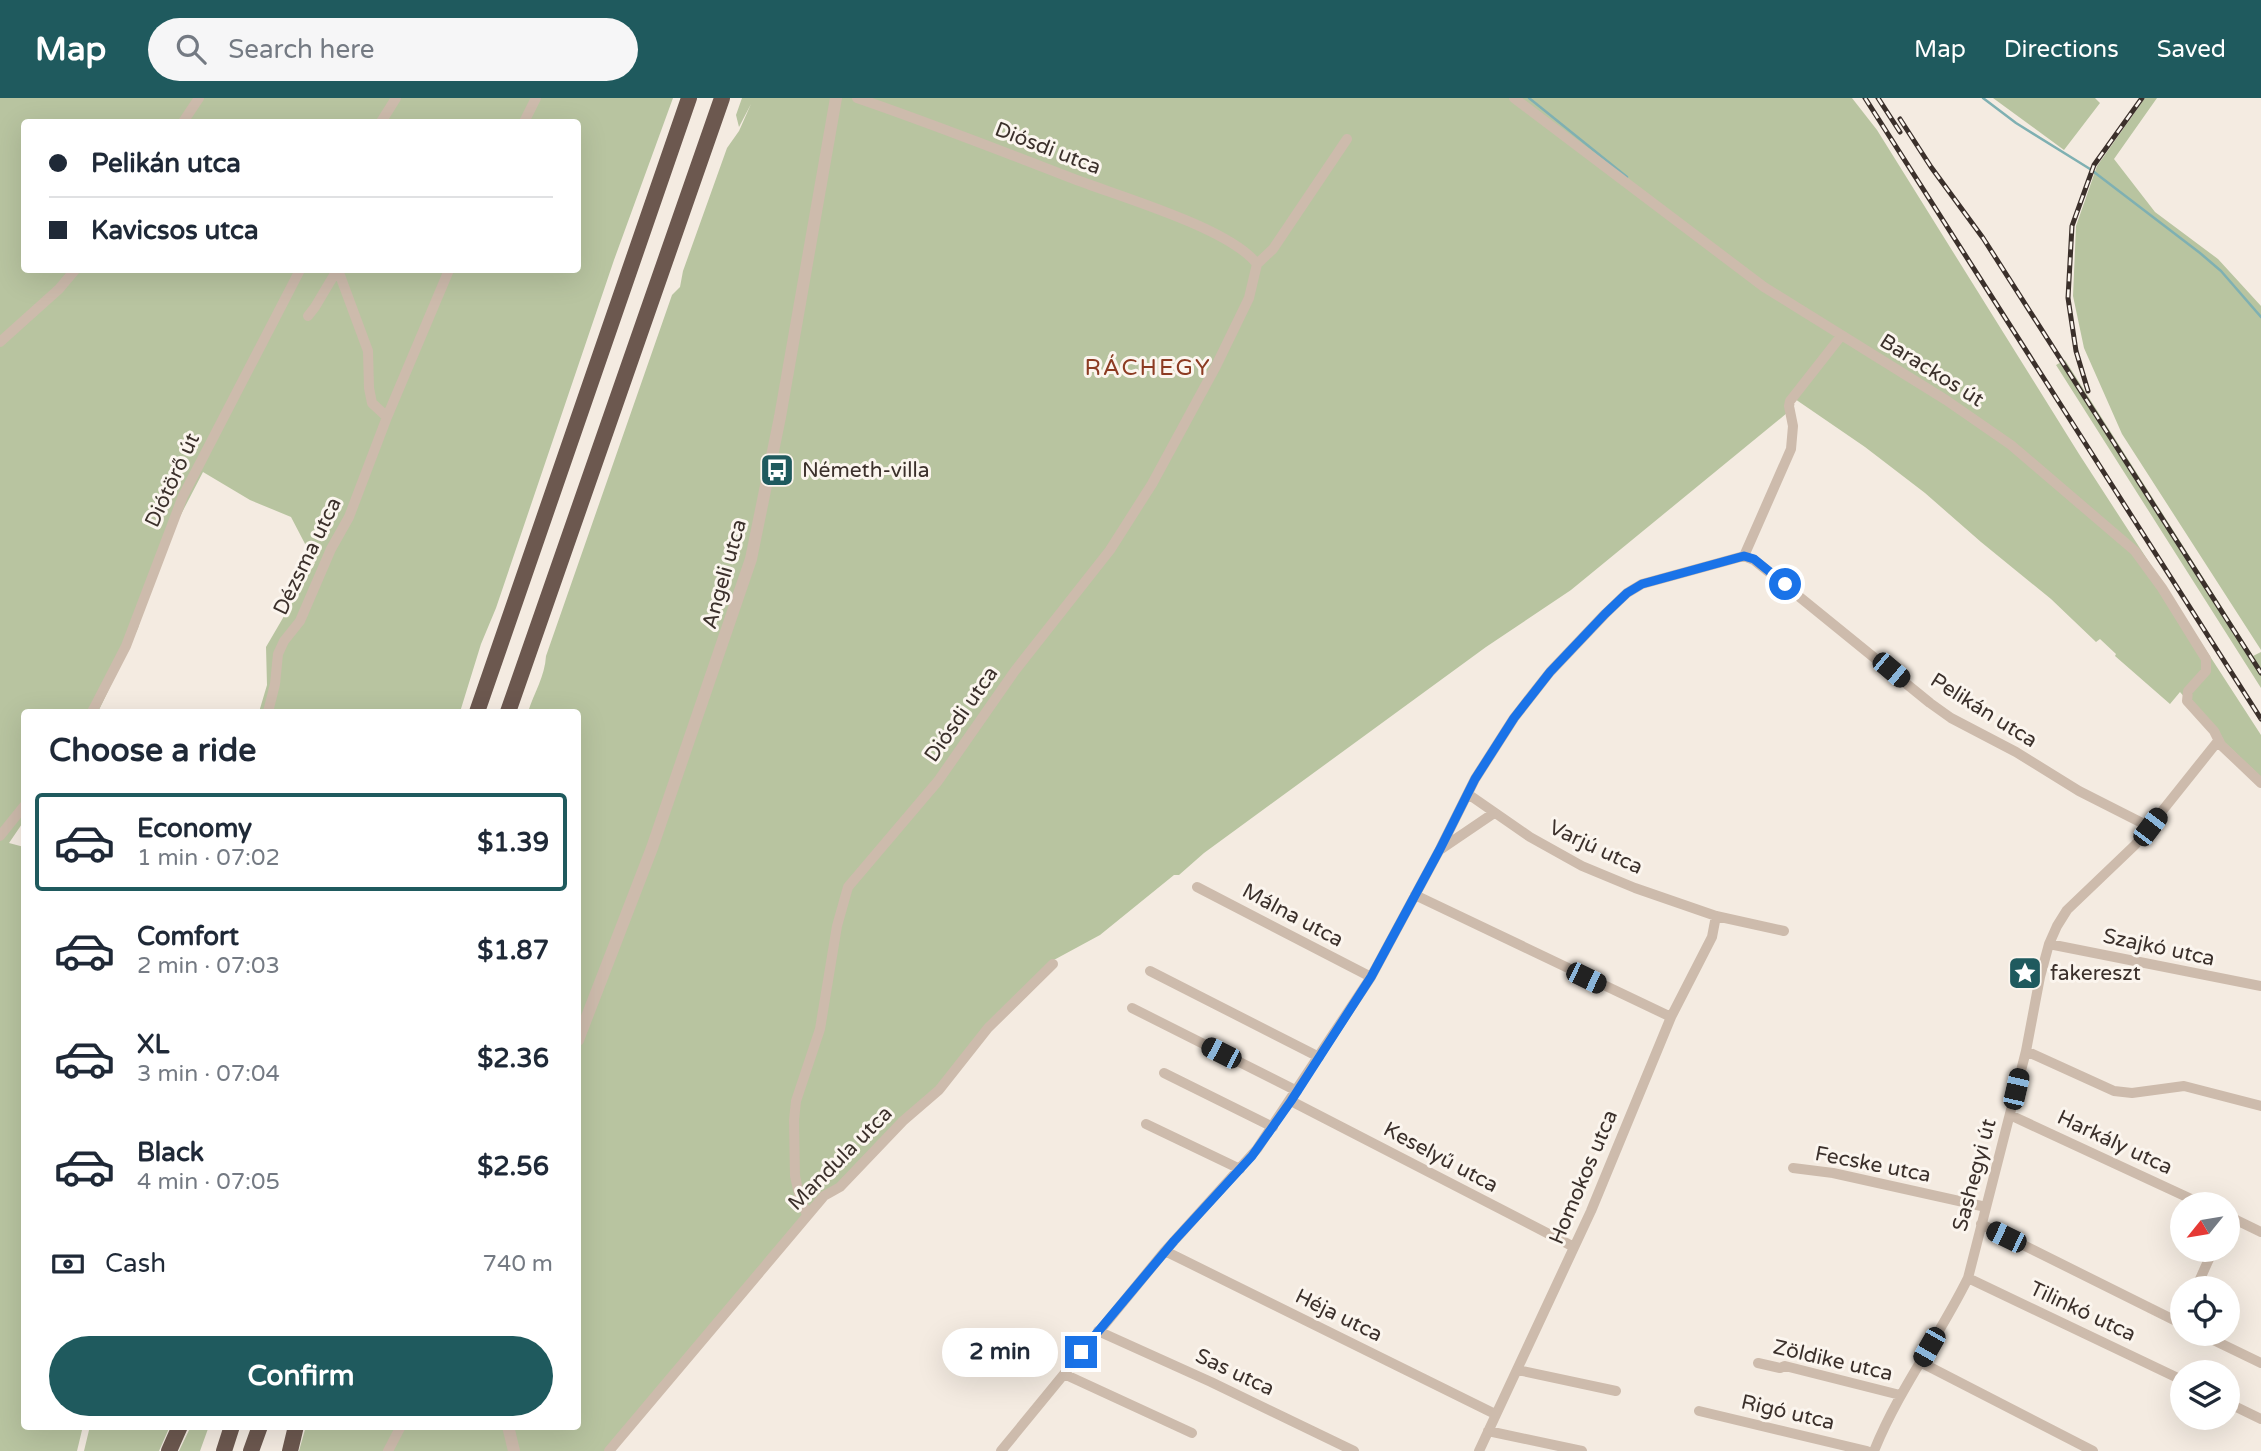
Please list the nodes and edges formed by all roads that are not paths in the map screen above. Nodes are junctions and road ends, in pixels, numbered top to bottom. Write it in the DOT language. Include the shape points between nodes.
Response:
graph roads {
  1 [pos="199,98"];
  2 [pos="396,98"];
  3 [pos="536,98"];
  4 [pos="688,98"];
  5 [pos="722,98"];
  6 [pos="836,98"];
  7 [pos="857,98"];
  8 [pos="1514,98"];
  9 [pos="185,119"];
  10 [pos="383,119"];
  11 [pos="526,119"];
  12 [pos="1347,139"];
  13 [pos="1257,264"];
  14 [pos="72,273"];
  15 [pos="298,273"];
  16 [pos="336,273"];
  17 [pos="339,273"];
  18 [pos="448,273"];
  19 [pos="307,316"];
  20 [pos="1841,336"];
  21 [pos="0,342"];
  22 [pos="387,416"];
  23 [pos="1744,556"];
  24 [pos="94,709"];
  25 [pos="269,709"];
  26 [pos="478,709"];
  27 [pos="509,709"];
  28 [pos="2218,741"];
  29 [pos="2261,783"];
  30 [pos="1468,794"];
  31 [pos="21,810"];
  32 [pos="1494,813"];
  33 [pos="1455,820"];
  34 [pos="2150,827"];
  35 [pos="1469,830"];
  36 [pos="0,836"];
  37 [pos="1440,849"];
  38 [pos="1198,887"];
  39 [pos="1415,895"];
  40 [pos="1716,916"];
  41 [pos="1784,931"];
  42 [pos="2049,944"];
  43 [pos="1053,964"];
  44 [pos="1150,971"];
  45 [pos="1371,977"];
  46 [pos="2261,986"];
  47 [pos="1132,1008"];
  48 [pos="1671,1017"];
  49 [pos="581,1033"];
  50 [pos="2026,1051"];
  51 [pos="1319,1057"];
  52 [pos="1164,1073"];
  53 [pos="1297,1091"];
  54 [pos="1291,1101"];
  55 [pos="2261,1106"];
  56 [pos="2010,1115"];
  57 [pos="1146,1124"];
  58 [pos="1273,1127"];
  59 [pos="1793,1168"];
  60 [pos="1240,1169"];
  61 [pos="2176,1192"];
  62 [pos="1986,1207"];
  63 [pos="807,1215"];
  64 [pos="2240,1222"];
  65 [pos="1981,1224"];
  66 [pos="2261,1232"];
  67 [pos="1574,1247"];
  68 [pos="1165,1251"];
  69 [pos="1968,1278"];
  70 [pos="2170,1316"];
  71 [pos="1098,1331"];
  72 [pos="2226,1346"];
  73 [pos="1758,1363"];
  74 [pos="1920,1363"];
  75 [pos="2261,1363"];
  76 [pos="1518,1370"];
  77 [pos="1064,1374"];
  78 [pos="2170,1374"];
  79 [pos="1616,1391"];
  80 [pos="1900,1395"];
  81 [pos="2240,1409"];
  82 [pos="1699,1411"];
  83 [pos="1495,1414"];
  84 [pos="2261,1419"];
  85 [pos="178,1430"];
  86 [pos="231,1430"];
  87 [pos="259,1430"];
  88 [pos="295,1430"];
  89 [pos="399,1430"];
  90 [pos="509,1430"];
  91 [pos="1488,1431"];
  92 [pos="1192,1433"];
  93 [pos="169,1451"];
  94 [pos="224,1451"];
  95 [pos="251,1451"];
  96 [pos="290,1451"];
  97 [pos="388,1451"];
  98 [pos="514,1451"];
  99 [pos="609,1451"];
  100 [pos="1001,1451"];
  101 [pos="1354,1451"];
  102 [pos="1479,1451"];
  103 [pos="1582,1451"];
  104 [pos="1867,1451"];
  105 [pos="1874,1451"];
  106 [pos="2093,1451"];
  1 -- 9 [label="street"];
  2 -- 10 [label="street"];
  3 -- 11 [label="street"];
  4 -- 26 [label="highway"];
  5 -- 27 [label="highway"];
  6 -- 49 [label="street, Angeli utca" via="751,559 652,848"];
  7 -- 13 [label="street, Diósdi utca" via="1172,216 1231,241"];
  8 -- 20 [label="street, Barackos út" via="1726,260"];
  12 -- 13 [label="street, Diósdi utca" via="1273,249"];
  13 -- 63 [label="street, Diósdi utca" via="1249,298 1216,366 1110,550 1014,672 938,781 848,887 820,1029 795,1111 795,1176"];
  14 -- 21 [label="street"];
  15 -- 24 [label="street, Diótörő út" via="183,496 126,646"];
  16 -- 19 [label="street"];
  17 -- 22 [label="street" via="368,351 372,402"];
  18 -- 22 [label="street, Dézsma utca"];
  20 -- 23 [label="street" via="1790,401 1791,449"];
  20 -- 28 [label="street, Barackos út" via="2011,445 2135,551 2206,659 2206,671 2188,691 2187,701"];
  22 -- 25 [label="street, Dézsma utca" via="349,517 300,621 278,654"];
  23 -- 30 [label="street" via="1642,584 1627,593 1550,672 1514,718"];
  23 -- 34 [label="street, Pelikán utca" via="1754,559 1951,718"];
  28 -- 29 [label="street"];
  28 -- 34 [label="street, Sashegyi út"];
  30 -- 32 [label="street, Varjú utca"];
  30 -- 33 [label="street"];
  31 -- 36 [label="street"];
  32 -- 35 [label="street"];
  32 -- 40 [label="street, Varjú utca" via="1583,866"];
  33 -- 35 [label="street"];
  33 -- 37 [label="street"];
  34 -- 42 [label="street, Sashegyi út" via="2067,910"];
  35 -- 37 [label="street"];
  37 -- 39 [label="street"];
  38 -- 45 [label="street, Málna utca"];
  39 -- 45 [label="street"];
  39 -- 48 [label="street"];
  40 -- 41 [label="street, Varjú utca"];
  40 -- 48 [label="street, Homokos utca" via="1707,948"];
  42 -- 46 [label="street, Szajkó utca"];
  42 -- 50 [label="street, Sashegyi út"];
  43 -- 63 [label="street, Mandula utca" via="988,1028 939,1090"];
  44 -- 51 [label="street"];
  45 -- 51 [label="street"];
  47 -- 53 [label="street"];
  48 -- 67 [label="street, Homokos utca"];
  50 -- 55 [label="street" via="2114,1091 2184,1086"];
  50 -- 56 [label="street, Sashegyi út" via="2017,1063"];
  51 -- 53 [label="street"];
  52 -- 58 [label="street"];
  53 -- 54 [label="street"];
  54 -- 58 [label="street"];
  54 -- 67 [label="street, Keselyű utca"];
  56 -- 61 [label="street, Harkály utca"];
  56 -- 62 [label="street, Sashegyi út"];
  57 -- 60 [label="street"];
  58 -- 60 [label="street"];
  59 -- 62 [label="street, Fecske utca"];
  60 -- 68 [label="street"];
  62 -- 65 [label="street, Sashegyi út"];
  63 -- 99 [label="street, Mandula utca"];
  64 -- 66 [label="street"];
  65 -- 69 [label="street, Sashegyi út"];
  65 -- 70 [label="street"];
  67 -- 76 [label="street, Homokos utca"];
  68 -- 71 [label="street"];
  68 -- 83 [label="street, Héja utca"];
  69 -- 74 [label="street, Sashegyi út"];
  69 -- 78 [label="street, Tilinkó utca"];
  71 -- 77 [label="street"];
  71 -- 101 [label="street, Sas utca"];
  72 -- 75 [label="street"];
  73 -- 80 [label="street, Zöldike utca"];
  74 -- 80 [label="street, Sashegyi út"];
  74 -- 106 [label="street"];
  76 -- 79 [label="street"];
  76 -- 83 [label="street, Homokos utca"];
  77 -- 92 [label="street"];
  77 -- 100 [label="street"];
  80 -- 105 [label="street, Sashegyi út"];
  81 -- 84 [label="street"];
  82 -- 104 [label="street, Rigó utca"];
  83 -- 91 [label="street, Homokos utca"];
  85 -- 93 [label="highway"];
  86 -- 94 [label="highway"];
  87 -- 95 [label="highway"];
  88 -- 96 [label="highway"];
  89 -- 97 [label="street"];
  90 -- 98 [label="street"];
  91 -- 102 [label="street, Homokos utca"];
  91 -- 103 [label="street"];
}
